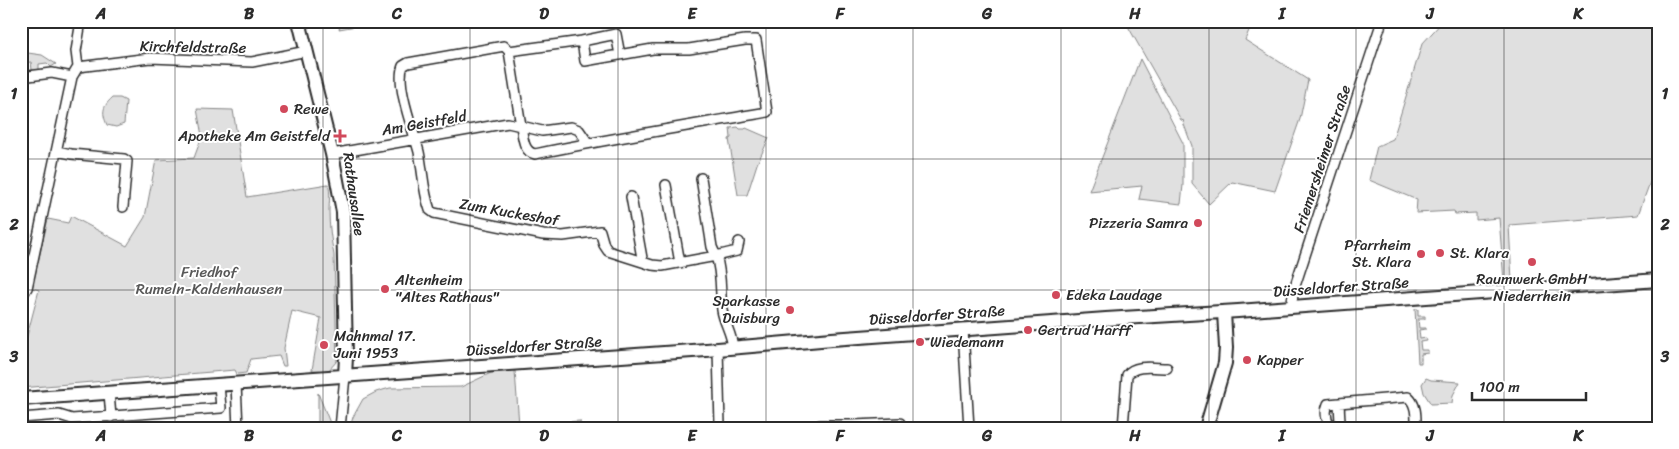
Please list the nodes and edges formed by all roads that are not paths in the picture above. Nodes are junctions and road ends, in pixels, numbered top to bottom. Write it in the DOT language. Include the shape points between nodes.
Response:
graph roads {
  1 [pos="81,21"];
  2 [pos="299,21"];
  3 [pos="1382,21"];
  4 [pos="582,40"];
  5 [pos="307,51"];
  6 [pos="510,51"];
  7 [pos="620,55"];
  8 [pos="78,67"];
  9 [pos="21,77"];
  10 [pos="72,78"];
  11 [pos="521,126"];
  12 [pos="414,139"];
  13 [pos="588,143"];
  14 [pos="57,151"];
  15 [pos="332,154"];
  16 [pos="701,178"];
  17 [pos="666,185"];
  18 [pos="630,197"];
  19 [pos="123,207"];
  20 [pos="739,242"];
  21 [pos="716,256"];
  22 [pos="641,261"];
  23 [pos="680,263"];
  24 [pos="1658,280"];
  25 [pos="21,297"];
  26 [pos="21,302"];
  27 [pos="1292,307"];
  28 [pos="21,310"];
  29 [pos="1224,312"];
  30 [pos="962,330"];
  31 [pos="733,348"];
  32 [pos="718,349"];
  33 [pos="1167,368"];
  34 [pos="345,376"];
  35 [pos="236,384"];
  36 [pos="219,385"];
  37 [pos="109,393"];
  38 [pos="21,399"];
  39 [pos="1339,403"];
  40 [pos="111,417"];
  41 [pos="21,418"];
  42 [pos="900,423"];
  43 [pos="820,425"];
  44 [pos="720,426"];
  45 [pos="853,426"];
  46 [pos="238,428"];
  47 [pos="340,428"];
  48 [pos="969,428"];
  49 [pos="1122,428"];
  50 [pos="1206,428"];
  51 [pos="1416,428"];
  1 -- 8 [label="street" via="76,50"];
  2 -- 5 [label="main road, Rathausallee"];
  3 -- 27 [label="street, Friemersheimer Straße" via="1294,289"];
  4 -- 6 [label="street"];
  4 -- 7 [label="street" via="616,34"];
  4 -- 7 [label="street" via="585,61"];
  5 -- 8 [label="street, Kirchfeldstraße" via="252,62 150,58"];
  5 -- 15 [label="main road, Rathausallee"];
  6 -- 11 [label="street"];
  6 -- 12 [label="street" via="504,46 403,66 400,75"];
  7 -- 13 [label="street" via="756,40 767,112"];
  8 -- 10 [label="street"];
  9 -- 10 [label="street" via="52,73"];
  10 -- 14 [label="street"];
  11 -- 12 [label="street, Am Geistfeld" via="508,123"];
  11 -- 13 [label="street, Am Geistfeld" via="542,131 579,130"];
  11 -- 13 [label="street" via="526,150 530,153"];
  12 -- 15 [label="street, Am Geistfeld"];
  12 -- 22 [label="street, Zum Kuckeshof" via="428,205 434,213 549,236 600,231 608,251"];
  14 -- 19 [label="street" via="127,161"];
  14 -- 25 [label="street" via="26,288"];
  15 -- 34 [label="main road, Rathausallee" via="343,212"];
  16 -- 21 [label="street"];
  17 -- 23 [label="street"];
  18 -- 22 [label="street"];
  20 -- 21 [label="street, Zum Kuckeshof" via="737,251"];
  21 -- 23 [label="street, Zum Kuckeshof"];
  21 -- 31 [label="street" via="722,313"];
  22 -- 23 [label="street, Zum Kuckeshof" via="662,266"];
  24 -- 27 [label="main road, Düsseldorfer Straße"];
  26 -- 28 [label="street"];
  27 -- 29 [label="main road, Düsseldorfer Straße"];
  29 -- 30 [label="main road, Düsseldorfer Straße"];
  29 -- 50 [label="main road" via="1225,363"];
  30 -- 31 [label="main road, Düsseldorfer Straße"];
  30 -- 48 [label="street"];
  31 -- 32 [label="main road, Düsseldorfer Straße"];
  32 -- 34 [label="main road, Düsseldorfer Straße"];
  32 -- 44 [label="street"];
  33 -- 49 [label="street" via="1131,370"];
  34 -- 35 [label="main road, Düsseldorfer Straße"];
  34 -- 47 [label="street"];
  35 -- 36 [label="main road, Düsseldorfer Straße"];
  35 -- 46 [label="street"];
  36 -- 37 [label="main road, Düsseldorfer Straße"];
  36 -- 40 [label="street" via="221,408"];
  37 -- 38 [label="main road, Düsseldorfer Straße"];
  37 -- 40 [label="street"];
  39 -- 51 [label="street" via="1408,397 1414,402"];
  40 -- 41 [label="street" via="72,419 59,415"];
  42 -- 45 [label="street"];
  43 -- 45 [label="street"];
}
